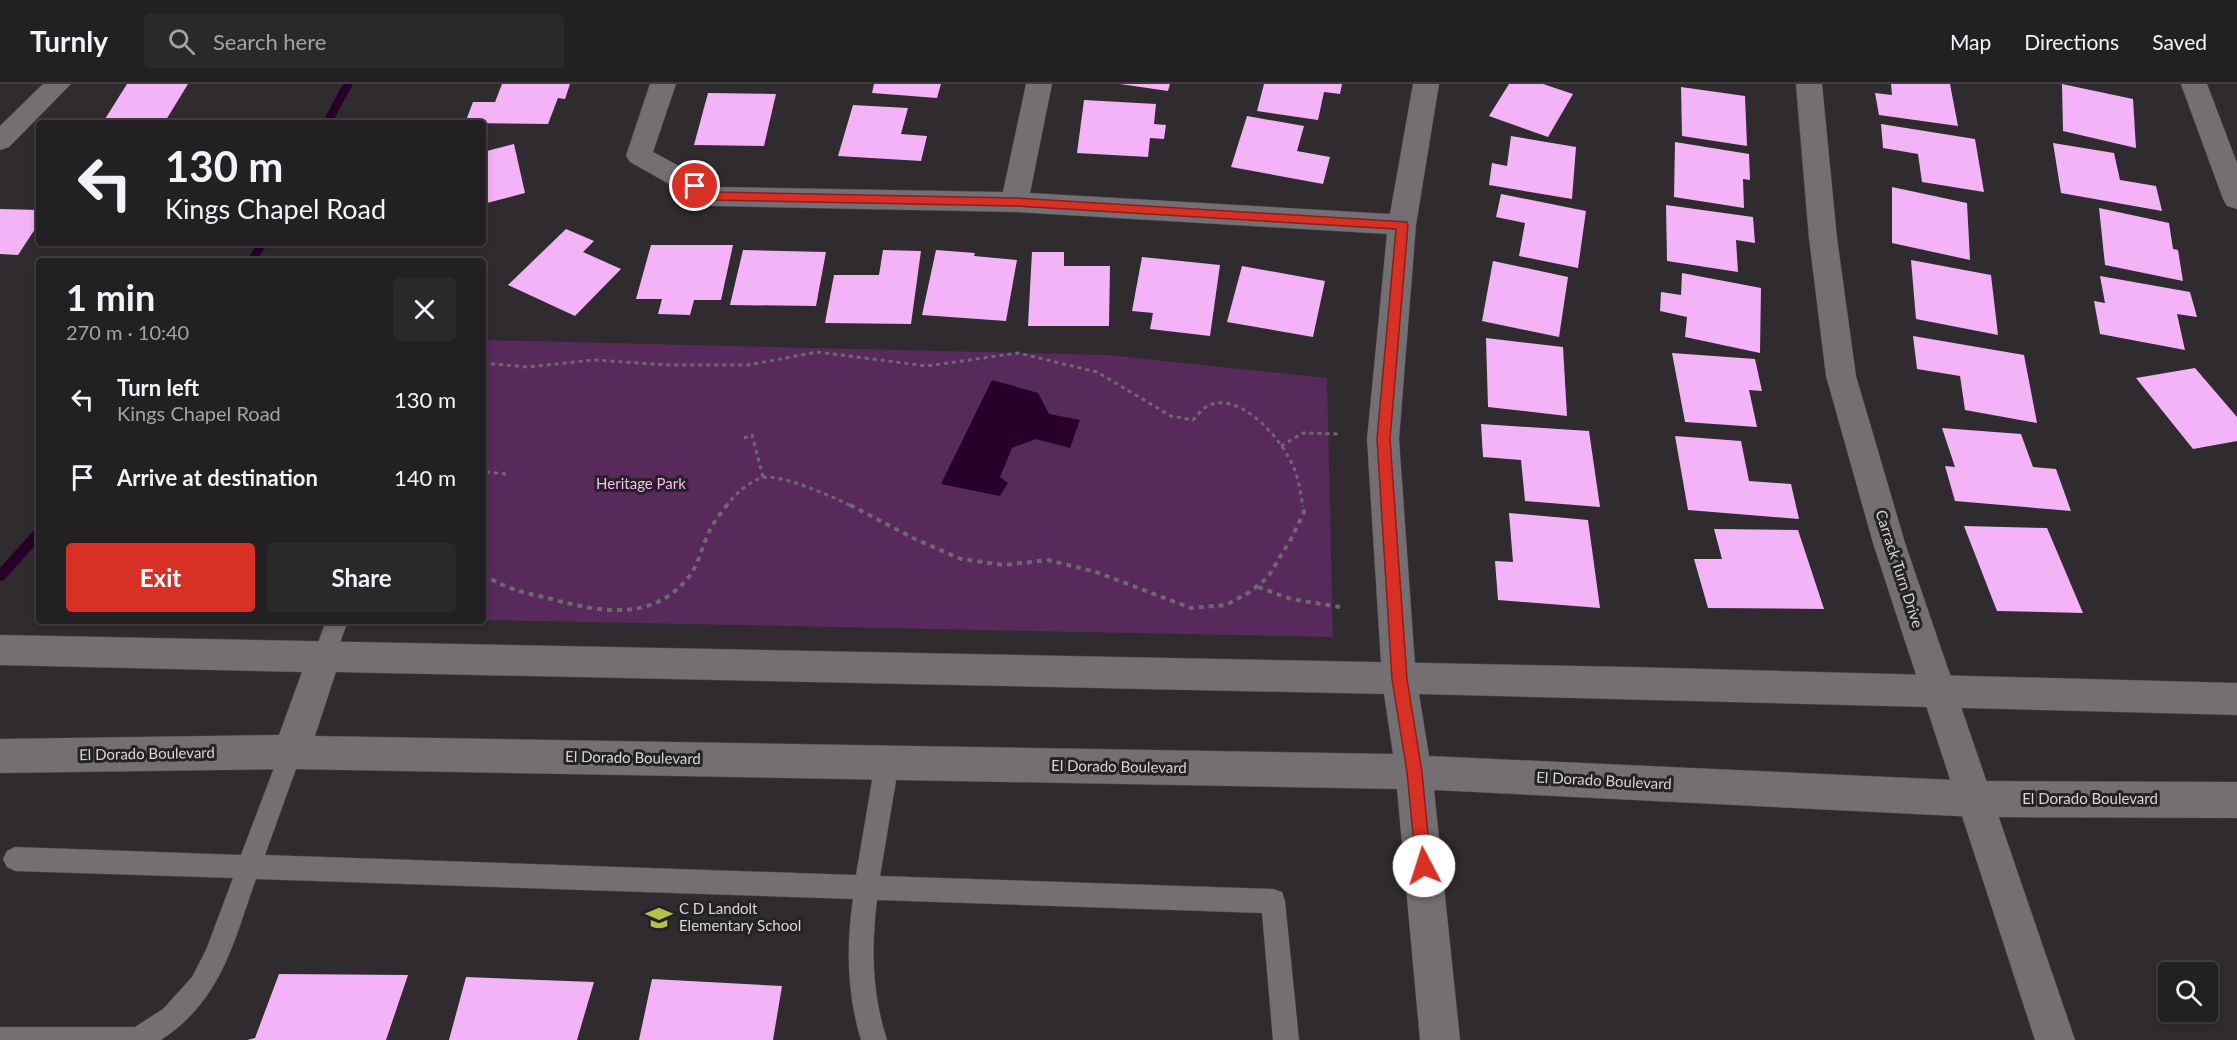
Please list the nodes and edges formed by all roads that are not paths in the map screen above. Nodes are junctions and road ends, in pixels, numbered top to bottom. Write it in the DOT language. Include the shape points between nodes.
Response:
graph roads {
  1 [pos="58,84"];
  2 [pos="1039,84"];
  3 [pos="1426,84"];
  4 [pos="1809,84"];
  5 [pos="2194,84"];
  6 [pos="660,93"];
  7 [pos="0,141"];
  8 [pos="2237,199"];
  9 [pos="1015,202"];
  10 [pos="1402,225"];
  11 [pos="336,624"];
  12 [pos="0,650"];
  13 [pos="324,657"];
  14 [pos="1399,679"];
  15 [pos="1939,690"];
  16 [pos="2237,699"];
  17 [pos="291,752"];
  18 [pos="3,756"];
  19 [pos="887,763"];
  20 [pos="1414,772"];
  21 [pos="1976,799"];
  22 [pos="2237,800"];
  23 [pos="15,859"];
  24 [pos="248,867"];
  25 [pos="867,888"];
  26 [pos="0,1040"];
  27 [pos="874,1040"];
  28 [pos="1286,1040"];
  29 [pos="1440,1040"];
  30 [pos="2055,1040"];
  1 -- 7 [label="main road"];
  2 -- 9 [label="main road"];
  3 -- 10 [label="main road"];
  4 -- 15 [label="main road, Carrack Turn Drive" via="1841,376 1889,543"];
  5 -- 8 [label="main road"];
  6 -- 9 [label="main road" via="639,156 713,196"];
  9 -- 10 [label="main road"];
  10 -- 14 [label="main road" via="1383,439"];
  11 -- 13 [label="lane"];
  12 -- 13 [label="main road"];
  13 -- 14 [label="main road"];
  13 -- 17 [label="main road"];
  14 -- 15 [label="main road"];
  14 -- 20 [label="main road"];
  15 -- 16 [label="main road"];
  15 -- 21 [label="main road, Carrack Turn Drive"];
  17 -- 18 [label="main road, El Dorado Boulevard"];
  17 -- 19 [label="main road, El Dorado Boulevard"];
  17 -- 24 [label="lane"];
  19 -- 20 [label="main road, El Dorado Boulevard"];
  19 -- 25 [label="lane"];
  20 -- 21 [label="main road, El Dorado Boulevard"];
  20 -- 29 [label="main road"];
  21 -- 22 [label="main road, El Dorado Boulevard"];
  21 -- 30 [label="main road, Carrack Turn Drive"];
  23 -- 24 [label="lane"];
  24 -- 25 [label="lane"];
  24 -- 26 [label="lane" via="201,986 172,1018 138,1040"];
  25 -- 27 [label="lane" via="860,975 864,1018"];
  25 -- 28 [label="lane" via="1273,902"];
}
